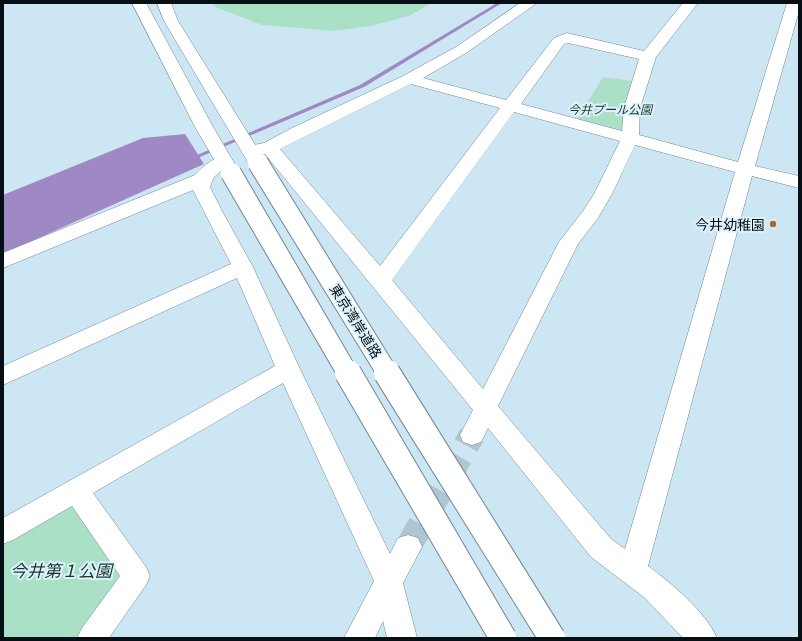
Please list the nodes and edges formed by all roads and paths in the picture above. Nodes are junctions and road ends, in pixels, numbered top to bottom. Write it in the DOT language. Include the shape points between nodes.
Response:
graph roads {
  1 [pos="139,3"];
  2 [pos="164,3"];
  3 [pos="530,3"];
  4 [pos="691,3"];
  5 [pos="794,3"];
  6 [pos="648,56"];
  7 [pos="408,79"];
  8 [pos="511,106"];
  9 [pos="630,138"];
  10 [pos="255,151"];
  11 [pos="225,163"];
  12 [pos="745,169"];
  13 [pos="202,179"];
  14 [pos="799,182"];
  15 [pos="3,261"];
  16 [pos="243,268"];
  17 [pos="380,280"];
  18 [pos="288,369"];
  19 [pos="3,376"];
  20 [pos="485,409"];
  21 [pos="472,435"];
  22 [pos="76,490"];
  23 [pos="3,532"];
  24 [pos="408,547"];
  25 [pos="633,569"];
  26 [pos="389,582"];
  27 [pos="92,638"];
  28 [pos="359,638"];
  29 [pos="402,638"];
  30 [pos="502,638"];
  31 [pos="552,638"];
  32 [pos="702,638"];
  1 -- 11 [label="main road" via="202,125"];
  2 -- 10 [label="main road, 東京湾岸道路" via="171,21 228,116"];
  3 -- 7 [label="main road" via="461,50"];
  4 -- 6 [label="main road"];
  5 -- 12 [label="main road"];
  6 -- 8 [label="main road" via="567,38 559,41"];
  6 -- 9 [label="main road" via="632,108"];
  7 -- 8 [label="main road"];
  7 -- 10 [label="main road"];
  8 -- 9 [label="main road"];
  8 -- 17 [label="main road"];
  9 -- 12 [label="main road"];
  9 -- 20 [label="main road" via="603,194 569,242"];
  10 -- 17 [label="main road" via="302,186"];
  10 -- 31 [label="main road, 東京湾岸道路, bridge"];
  11 -- 13 [label="main road" via="207,172"];
  11 -- 30 [label="main road, bridge"];
  12 -- 14 [label="main road"];
  12 -- 25 [label="main road"];
  13 -- 15 [label="main road"];
  13 -- 16 [label="main road" via="201,187 212,211"];
  16 -- 18 [label="main road"];
  16 -- 19 [label="main road"];
  17 -- 20 [label="main road"];
  18 -- 22 [label="main road"];
  18 -- 26 [label="main road"];
  20 -- 21 [label="main road"];
  20 -- 25 [label="main road" via="601,548"];
  22 -- 23 [label="main road"];
  22 -- 27 [label="main road" via="136,576"];
  24 -- 26 [label="main road"];
  25 -- 32 [label="main road" via="679,610"];
  26 -- 28 [label="main road"];
  26 -- 29 [label="main road"];
}
